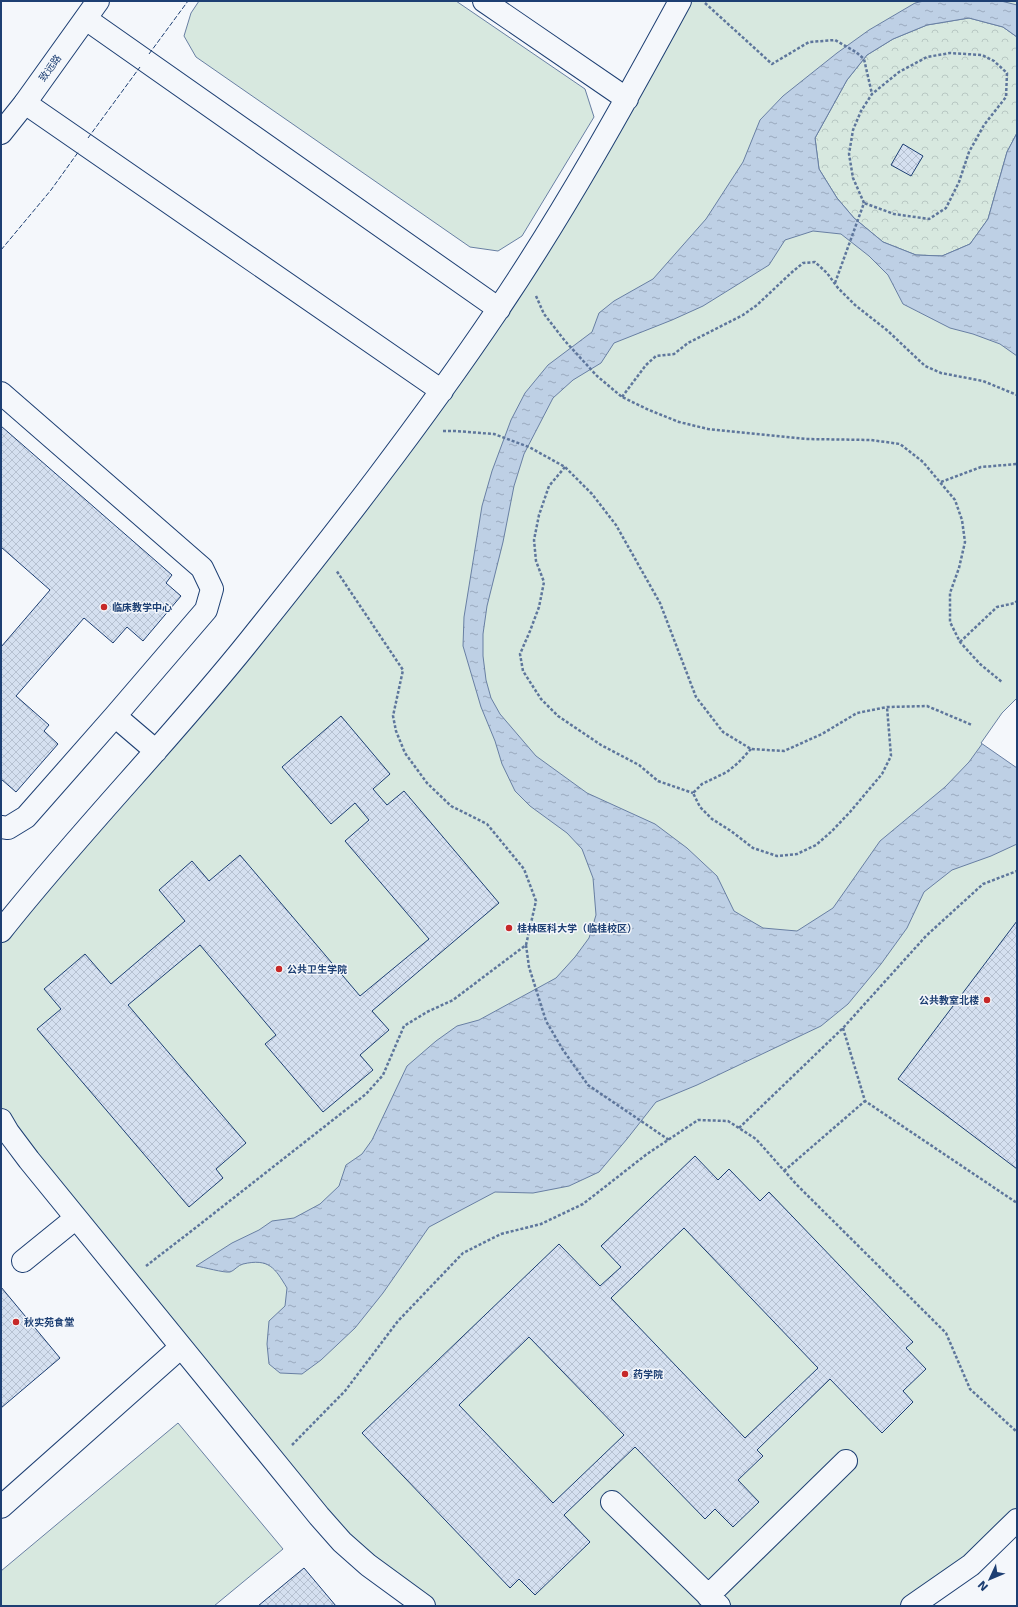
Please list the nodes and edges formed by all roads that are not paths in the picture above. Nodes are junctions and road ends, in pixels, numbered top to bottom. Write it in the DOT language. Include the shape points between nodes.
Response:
graph roads {
  1 [pos="98,1"];
  2 [pos="484,1"];
  3 [pos="680,1"];
  4 [pos="86,19"];
  5 [pos="627,99"];
  6 [pos="25,104"];
  7 [pos="1,133"];
  8 [pos="498,309"];
  9 [pos="442,391"];
  10 [pos="1,394"];
  11 [pos="116,716"];
  12 [pos="156,751"];
  13 [pos="1,827"];
  14 [pos="1,932"];
  15 [pos="1,1120"];
  16 [pos="76,1218"];
  17 [pos="23,1261"];
  18 [pos="181,1347"];
  19 [pos="846,1461"];
  20 [pos="612,1502"];
  21 [pos="1,1507"];
  22 [pos="1017,1520"];
  23 [pos="713,1601"];
  24 [pos="416,1604"];
  25 [pos="912,1606"];
  1 -- 4 [label="street, 致远路"];
  2 -- 5 [label="street"];
  3 -- 5 [label="street"];
  4 -- 6 [label="street, 致远路"];
  4 -- 8 [label="street"];
  5 -- 8 [label="street"];
  6 -- 7 [label="street, 致远路"];
  6 -- 9 [label="street"];
  8 -- 9 [label="street"];
  9 -- 12 [label="street" via="322,549"];
  10 -- 11 [label="street" via="202,568 212,589 206,610"];
  11 -- 12 [label="street"];
  11 -- 13 [label="street" via="26,817 8,828"];
  12 -- 14 [label="street"];
  15 -- 16 [label="street" via="29,1160"];
  16 -- 17 [label="street"];
  16 -- 18 [label="street"];
  18 -- 21 [label="street"];
  18 -- 24 [label="street" via="342,1542"];
  19 -- 23 [label="street"];
  20 -- 23 [label="street"];
  22 -- 25 [label="street" via="971,1565"];
}
